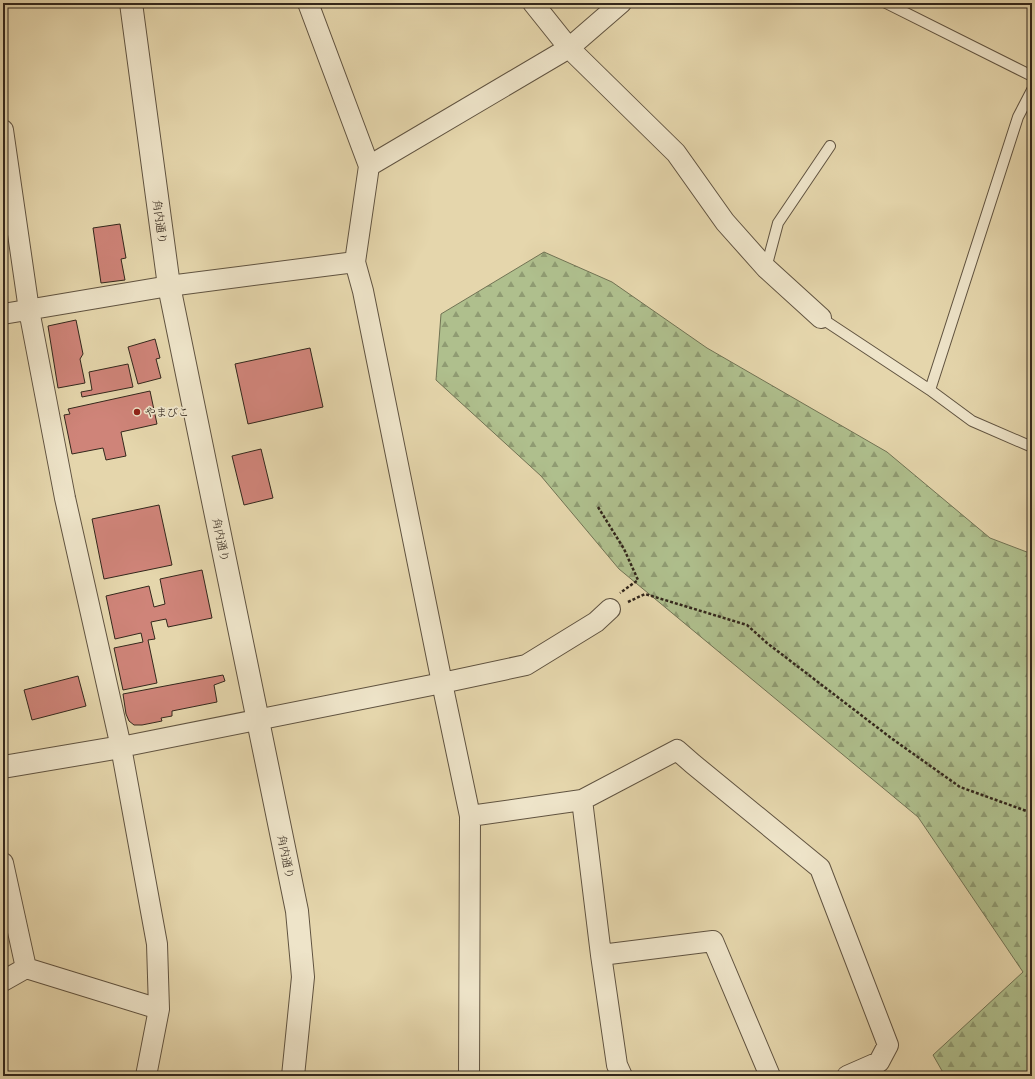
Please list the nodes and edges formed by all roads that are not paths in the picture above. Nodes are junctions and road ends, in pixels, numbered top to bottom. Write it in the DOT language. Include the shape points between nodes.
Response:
graph roads {
  1 [pos="131,3"];
  2 [pos="308,3"];
  3 [pos="532,3"];
  4 [pos="621,3"];
  5 [pos="886,3"];
  6 [pos="569,48"];
  7 [pos="1032,76"];
  8 [pos="1032,90"];
  9 [pos="3,130"];
  10 [pos="830,146"];
  11 [pos="369,166"];
  12 [pos="355,262"];
  13 [pos="766,268"];
  14 [pos="169,286"];
  15 [pos="28,310"];
  16 [pos="3,314"];
  17 [pos="820,318"];
  18 [pos="930,390"];
  19 [pos="1032,448"];
  20 [pos="610,610"];
  21 [pos="442,683"];
  22 [pos="258,721"];
  23 [pos="121,747"];
  24 [pos="3,768"];
  25 [pos="582,800"];
  26 [pos="470,816"];
  27 [pos="3,863"];
  28 [pos="601,955"];
  29 [pos="26,968"];
  30 [pos="3,981"];
  31 [pos="158,1009"];
  32 [pos="146,1076"];
  33 [pos="293,1076"];
  34 [pos="469,1076"];
  35 [pos="622,1076"];
  36 [pos="770,1076"];
  37 [pos="847,1076"];
  1 -- 14 [label="street, 角内通り"];
  2 -- 11 [label="street"];
  3 -- 6 [label="street"];
  4 -- 6 [label="street"];
  5 -- 7 [label="lane"];
  6 -- 11 [label="street"];
  6 -- 13 [label="street" via="676,153 726,222"];
  8 -- 18 [label="lane" via="1018,118"];
  9 -- 15 [label="street"];
  10 -- 13 [label="lane" via="778,223"];
  11 -- 12 [label="street"];
  12 -- 14 [label="street"];
  12 -- 21 [label="street"];
  13 -- 17 [label="street"];
  14 -- 15 [label="street"];
  14 -- 22 [label="street, 角内通り"];
  15 -- 16 [label="street"];
  15 -- 23 [label="street" via="65,498"];
  17 -- 18 [label="lane"];
  18 -- 19 [label="lane" via="972,421"];
  20 -- 21 [label="street" via="596,622 526,665"];
  21 -- 22 [label="street"];
  21 -- 26 [label="street"];
  22 -- 23 [label="street"];
  22 -- 33 [label="street, 角内通り" via="298,918 304,977"];
  23 -- 24 [label="street"];
  23 -- 31 [label="street" via="157,944"];
  25 -- 26 [label="street"];
  25 -- 28 [label="street"];
  25 -- 37 [label="street" via="677,750 820,868 888,1046 879,1062"];
  26 -- 34 [label="street"];
  27 -- 29 [label="street"];
  28 -- 35 [label="street" via="617,1065"];
  28 -- 36 [label="street" via="712,941"];
  29 -- 30 [label="street"];
  29 -- 31 [label="street"];
  31 -- 32 [label="street"];
}
